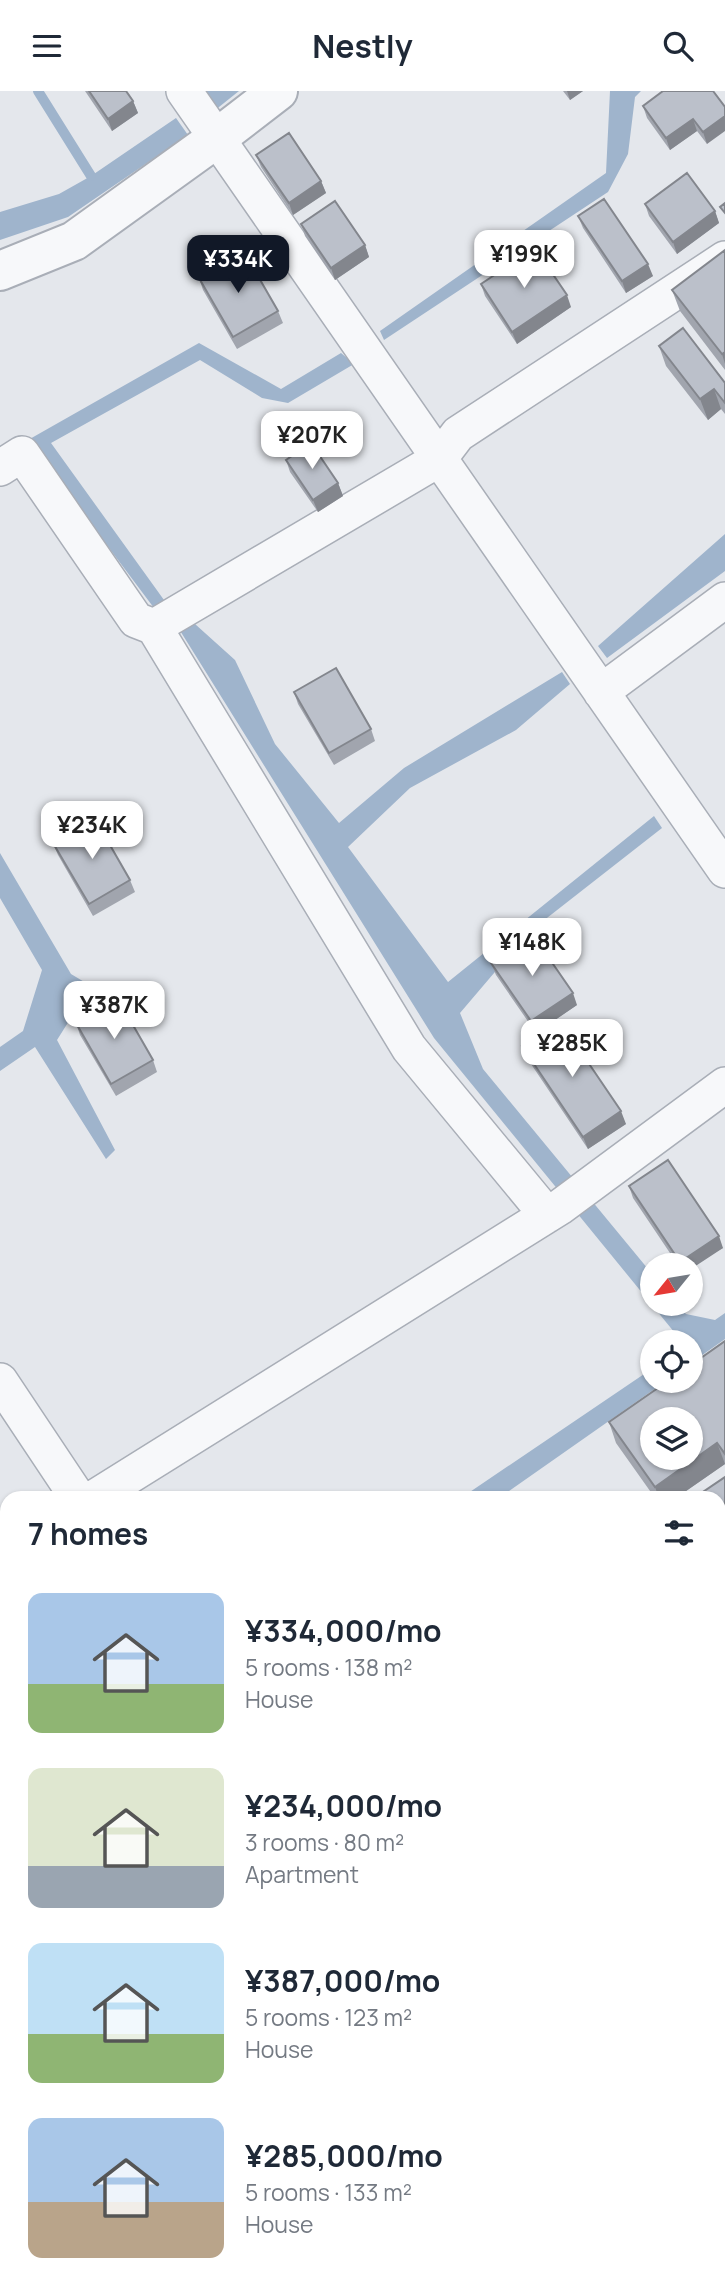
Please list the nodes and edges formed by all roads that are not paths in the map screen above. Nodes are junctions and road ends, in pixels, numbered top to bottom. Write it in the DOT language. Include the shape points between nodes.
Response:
graph roads {
  1 [pos="184,91"];
  2 [pos="278,91"];
  3 [pos="217,138"];
  4 [pos="725,259"];
  5 [pos="0,271"];
  6 [pos="439,459"];
  7 [pos="0,468"];
  8 [pos="725,600"];
  9 [pos="154,627"];
  10 [pos="601,692"];
  11 [pos="725,870"];
  12 [pos="725,1086"];
  13 [pos="564,1203"];
  14 [pos="0,1381"];
  15 [pos="12,1424"];
  16 [pos="72,1491"];
  17 [pos="105,1491"];
  1 -- 3 [label="street"];
  2 -- 3 [label="street"];
  3 -- 5 [label="street" via="74,241"];
  3 -- 6 [label="street"];
  4 -- 6 [label="street" via="458,434"];
  6 -- 9 [label="street"];
  6 -- 10 [label="street"];
  7 -- 9 [label="street" via="22,454 136,620"];
  8 -- 10 [label="street"];
  9 -- 13 [label="street" via="409,1048"];
  10 -- 11 [label="street"];
  12 -- 13 [label="street"];
  13 -- 17 [label="street"];
  14 -- 15 [label="street"];
  15 -- 16 [label="street"];
}
